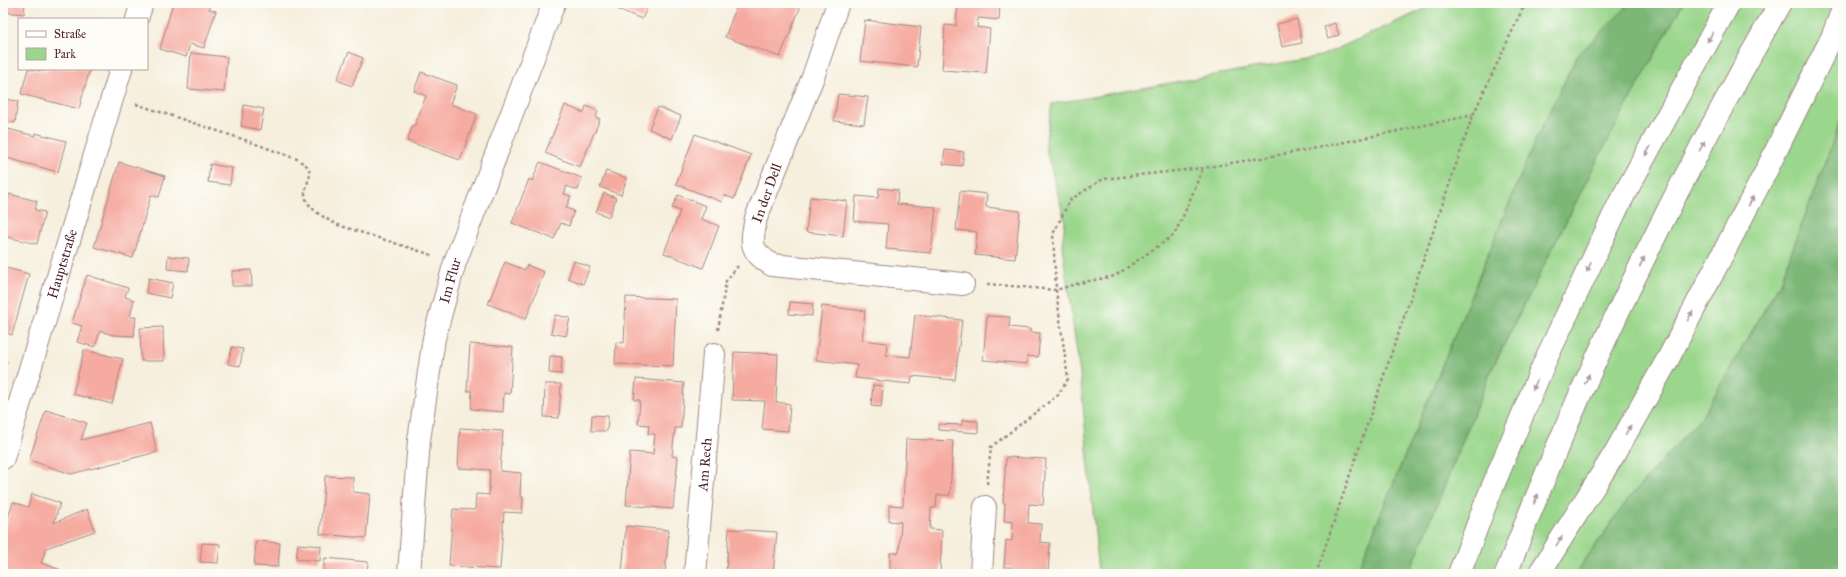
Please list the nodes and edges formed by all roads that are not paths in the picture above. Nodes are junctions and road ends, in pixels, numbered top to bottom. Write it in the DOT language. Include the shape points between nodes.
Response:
graph roads {
  1 [pos="142,3"];
  2 [pos="554,3"];
  3 [pos="838,3"];
  4 [pos="1729,3"];
  5 [pos="1780,3"];
  6 [pos="1843,9"];
  7 [pos="137,18"];
  8 [pos="121,70"];
  9 [pos="963,284"];
  10 [pos="714,354"];
  11 [pos="3,458"];
  12 [pos="985,507"];
  13 [pos="409,574"];
  14 [pos="695,574"];
  15 [pos="981,574"];
  16 [pos="1459,574"];
  17 [pos="1506,574"];
  18 [pos="1539,574"];
  1 -- 7 [label="main road"];
  2 -- 13 [label="main road, Im Flur" via="455,262 434,338 419,440"];
  3 -- 9 [label="main road, In der Dell" via="813,77 756,218 753,247 759,257 772,265"];
  4 -- 16 [label="main road, one-way" via="1616,211 1545,361"];
  17 -- 5 [label="main road, one-way" via="1585,382 1663,218"];
  18 -- 6 [label="main road, one-way" via="1615,453 1669,357 1765,173 1833,35"];
  8 -- 11 [label="main road, Hauptstraße"];
  10 -- 14 [label="main road, Am Rech"];
  12 -- 15 [label="main road"];
}
